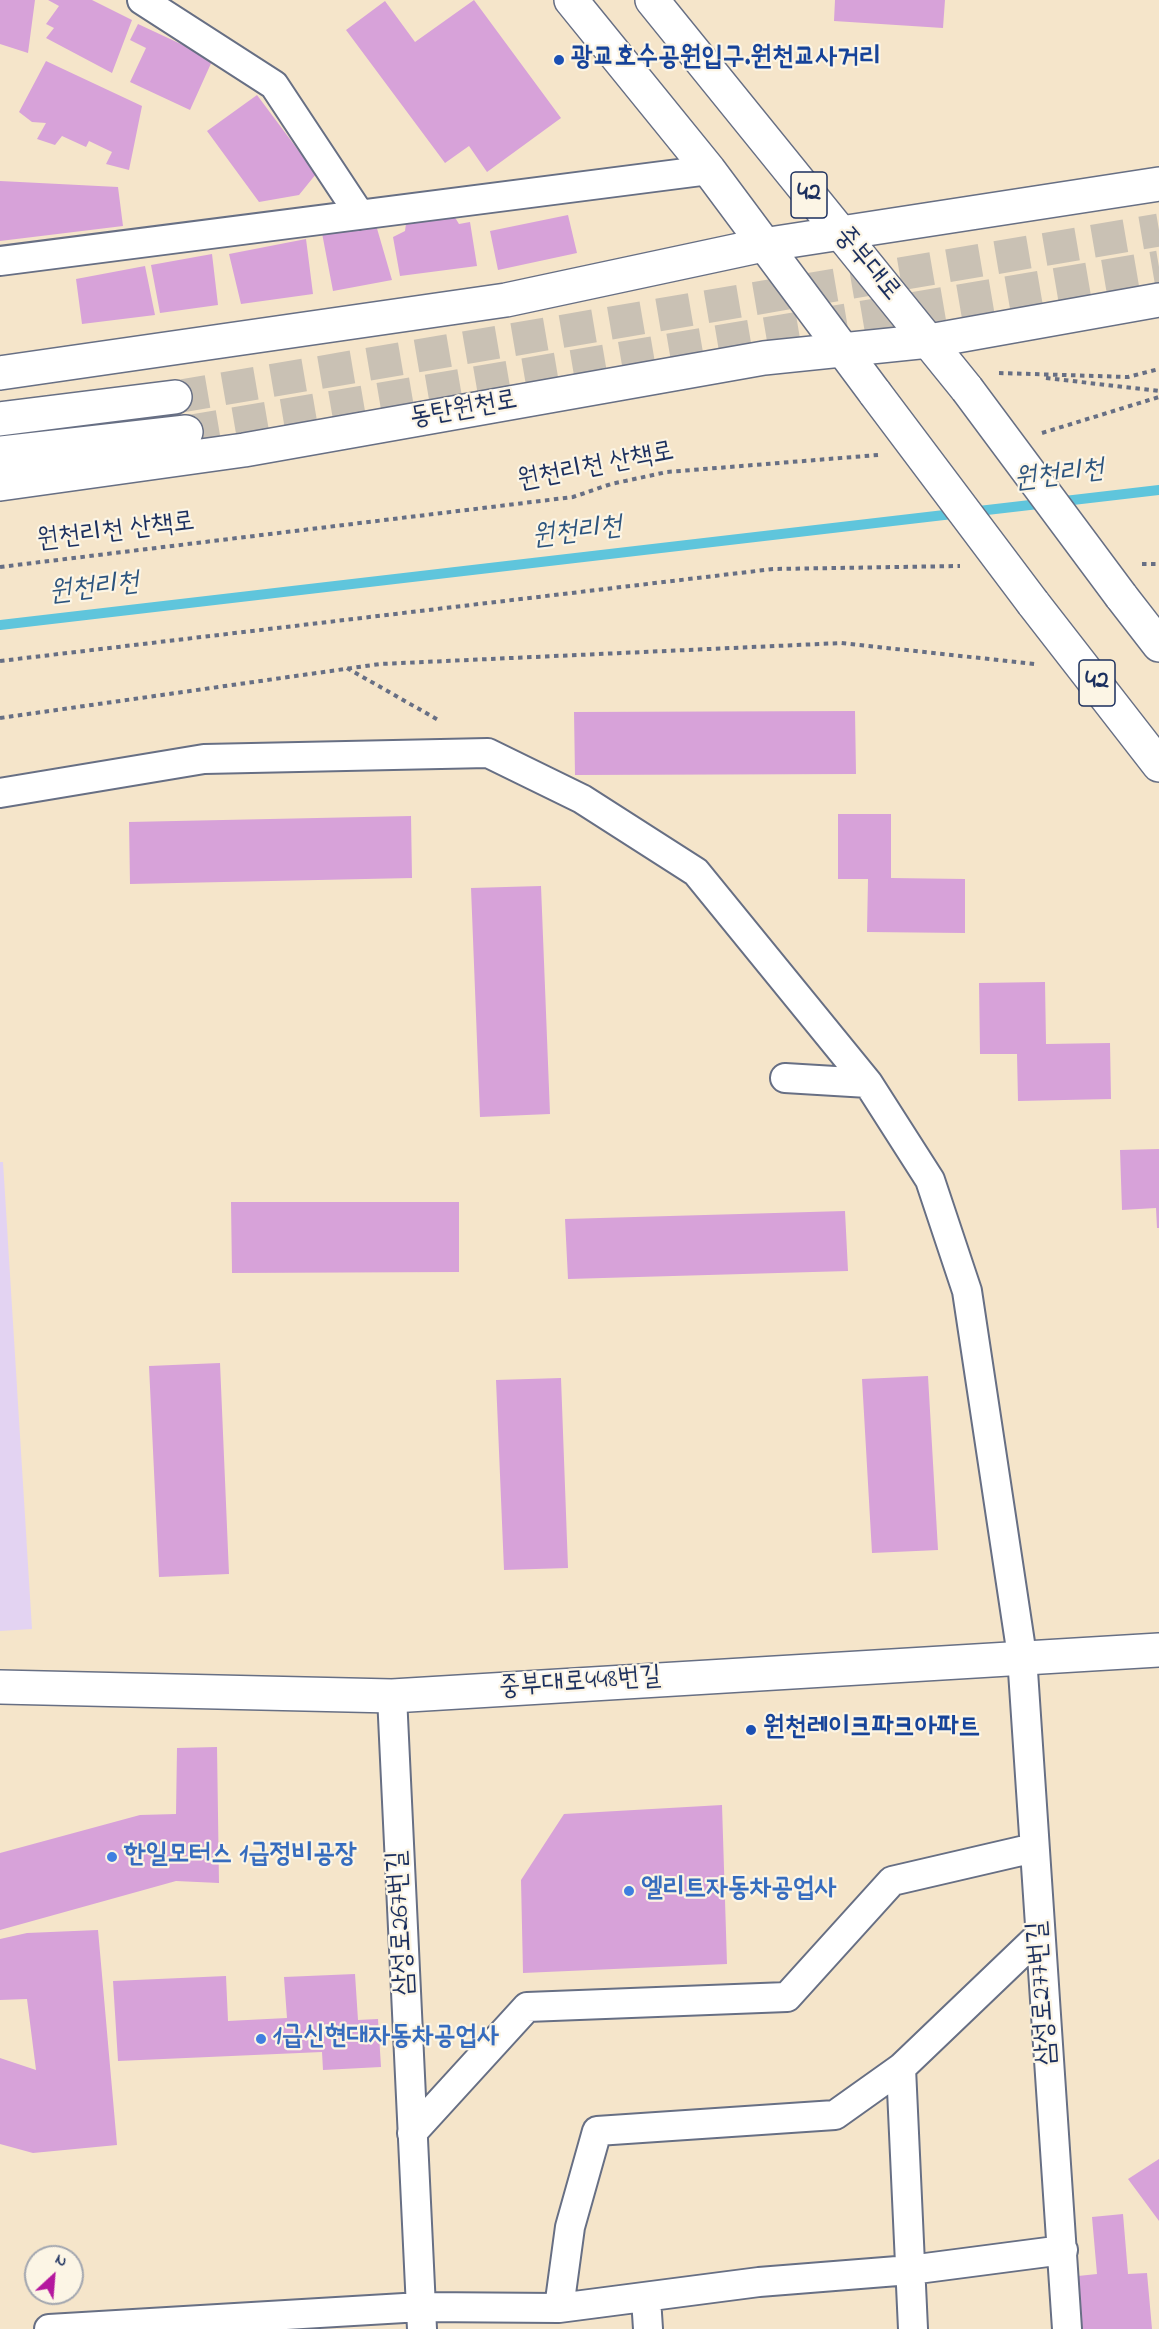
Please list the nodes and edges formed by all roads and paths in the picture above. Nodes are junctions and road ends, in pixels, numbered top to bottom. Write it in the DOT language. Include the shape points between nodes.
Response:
graph roads {
  1 [pos="142,0"];
  2 [pos="571,0"];
  3 [pos="652,0"];
  4 [pos="708,170"];
  5 [pos="1159,184"];
  6 [pos="360,215"];
  7 [pos="840,234"];
  8 [pos="763,244"];
  9 [pos="0,261"];
  10 [pos="1159,300"];
  11 [pos="929,341"];
  12 [pos="844,349"];
  13 [pos="1159,369"];
  14 [pos="0,373"];
  15 [pos="967,376"];
  16 [pos="1159,391"];
  17 [pos="175,397"];
  18 [pos="1159,397"];
  19 [pos="0,418"];
  20 [pos="186,432"];
  21 [pos="1036,435"];
  22 [pos="0,453"];
  23 [pos="886,454"];
  24 [pos="0,484"];
  25 [pos="1136,564"];
  26 [pos="1159,564"];
  27 [pos="972,566"];
  28 [pos="0,567"];
  29 [pos="1159,645"];
  30 [pos="0,661"];
  31 [pos="347,668"];
  32 [pos="1087,670"];
  33 [pos="0,718"];
  34 [pos="488,753"];
  35 [pos="1159,765"];
  36 [pos="0,793"];
  37 [pos="785,1078"];
  38 [pos="868,1083"];
  39 [pos="1159,1650"];
  40 [pos="1022,1656"];
  41 [pos="0,1687"];
  42 [pos="392,1696"];
  43 [pos="1034,1848"];
  44 [pos="1040,1935"];
  45 [pos="901,2068"];
  46 [pos="412,2133"];
  47 [pos="1062,2250"];
  48 [pos="910,2270"];
  49 [pos="646,2298"];
  50 [pos="559,2308"];
  51 [pos="421,2318"];
  52 [pos="48,2329"];
  53 [pos="393,2329"];
  54 [pos="648,2329"];
  55 [pos="913,2329"];
  56 [pos="1067,2329"];
  1 -- 6 [label="street" via="274,85"];
  2 -- 4 [label="main road, 42"];
  3 -- 7 [label="main road, 중부대로 / 42"];
  4 -- 6 [label="street"];
  4 -- 8 [label="main road, 42"];
  5 -- 7 [label="main road"];
  6 -- 9 [label="street"];
  7 -- 8 [label="main road"];
  7 -- 11 [label="main road, 중부대로 / 42"];
  8 -- 12 [label="main road, 42"];
  8 -- 14 [label="main road" via="506,300"];
  10 -- 11 [label="main road, 동탄원천로"];
  11 -- 12 [label="main road, 동탄원천로"];
  11 -- 15 [label="main road, 중부대로 / 42"];
  12 -- 24 [label="main road, 동탄원천로" via="764,358 244,450"];
  12 -- 32 [label="main road, 42, bridge"];
  13 -- 15 [label="path" via="1128,377"];
  15 -- 16 [label="path"];
  15 -- 29 [label="main road, 42, bridge"];
  17 -- 19 [label="main road"];
  18 -- 21 [label="path"];
  20 -- 22 [label="main road"];
  23 -- 28 [label="path, 원천리천 산책로" via="667,472 573,497"];
  25 -- 26 [label="path"];
  27 -- 30 [label="path" via="773,569"];
  31 -- 32 [label="path" via="841,643"];
  31 -- 33 [label="path"];
  31 -- 34 [label="path" via="456,729"];
  32 -- 35 [label="main road, 42"];
  34 -- 36 [label="street" via="204,759"];
  34 -- 38 [label="street, 삼성로277번길" via="582,799 696,872"];
  37 -- 38 [label="street"];
  38 -- 40 [label="street, 삼성로277번길" via="930,1180 967,1291"];
  39 -- 40 [label="main road, 중부대로448번길"];
  40 -- 42 [label="main road, 중부대로448번길"];
  40 -- 43 [label="street, 삼성로277번길"];
  41 -- 42 [label="main road, 중부대로448번길"];
  42 -- 46 [label="street, 삼성로267번길"];
  43 -- 44 [label="street, 삼성로277번길"];
  43 -- 46 [label="street" via="892,1881 787,1997 527,2007"];
  44 -- 45 [label="street"];
  44 -- 47 [label="street, 삼성로277번길"];
  45 -- 48 [label="street"];
  45 -- 50 [label="street" via="835,2115 597,2130 570,2227"];
  46 -- 51 [label="street, 삼성로267번길"];
  47 -- 48 [label="street"];
  47 -- 56 [label="street, 삼성로277번길"];
  48 -- 49 [label="street" via="759,2282"];
  48 -- 55 [label="street"];
  49 -- 50 [label="street"];
  49 -- 54 [label="street"];
  50 -- 51 [label="street"];
  51 -- 52 [label="street"];
  51 -- 53 [label="street"];
}
